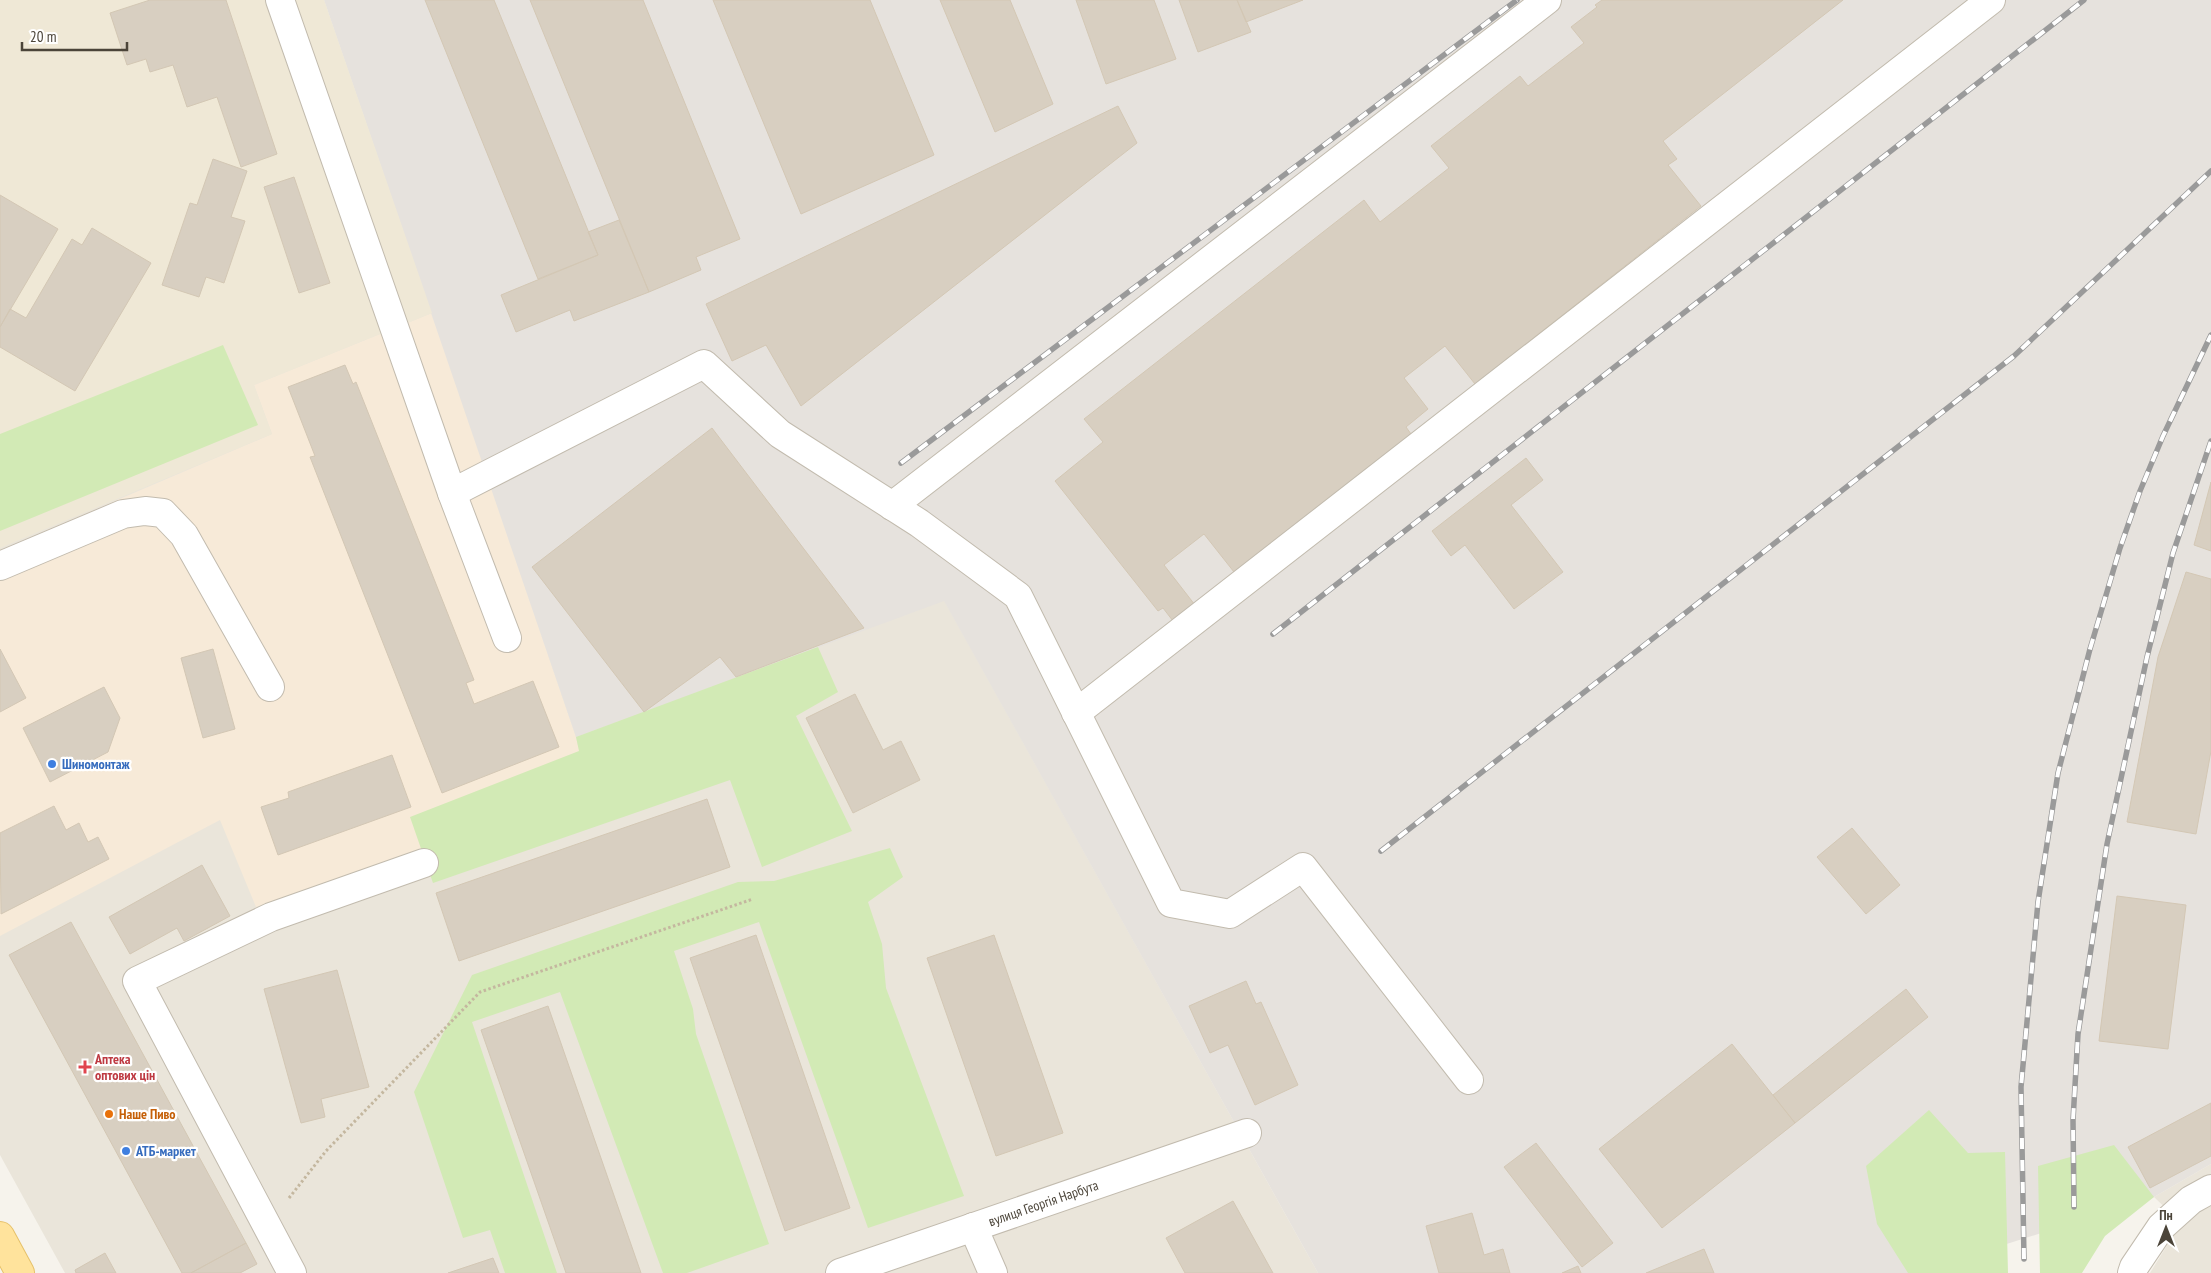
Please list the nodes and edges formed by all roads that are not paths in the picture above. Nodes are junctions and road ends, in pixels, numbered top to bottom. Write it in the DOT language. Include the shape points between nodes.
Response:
graph roads {
  1 [pos="280,0"];
  2 [pos="1547,0"];
  3 [pos="1991,0"];
  4 [pos="452,493"];
  5 [pos="892,506"];
  6 [pos="0,566"];
  7 [pos="507,638"];
  8 [pos="270,686"];
  9 [pos="1076,713"];
  10 [pos="424,863"];
  11 [pos="1469,1080"];
  12 [pos="1248,1133"];
  13 [pos="2211,1189"];
  14 [pos="973,1227"];
  15 [pos="0,1236"];
  16 [pos="20,1273"];
  17 [pos="292,1273"];
  18 [pos="840,1273"];
  19 [pos="993,1273"];
  20 [pos="2132,1273"];
  1 -- 4 [label="street"];
  2 -- 5 [label="street"];
  3 -- 9 [label="street"];
  4 -- 5 [label="street" via="704,364 780,434"];
  4 -- 7 [label="street"];
  5 -- 9 [label="street" via="919,522 1018,596"];
  6 -- 8 [label="street" via="123,514 163,513 184,535"];
  9 -- 11 [label="street" via="1171,903 1230,914 1304,867"];
  10 -- 17 [label="street" via="271,917 137,981"];
  12 -- 14 [label="street, вулиця Георгія Нарбута"];
  13 -- 20 [label="street" via="2191,1200 2161,1227"];
  14 -- 18 [label="street, вулиця Георгія Нарбута"];
  14 -- 19 [label="street"];
  15 -- 16 [label="main road"];
}
